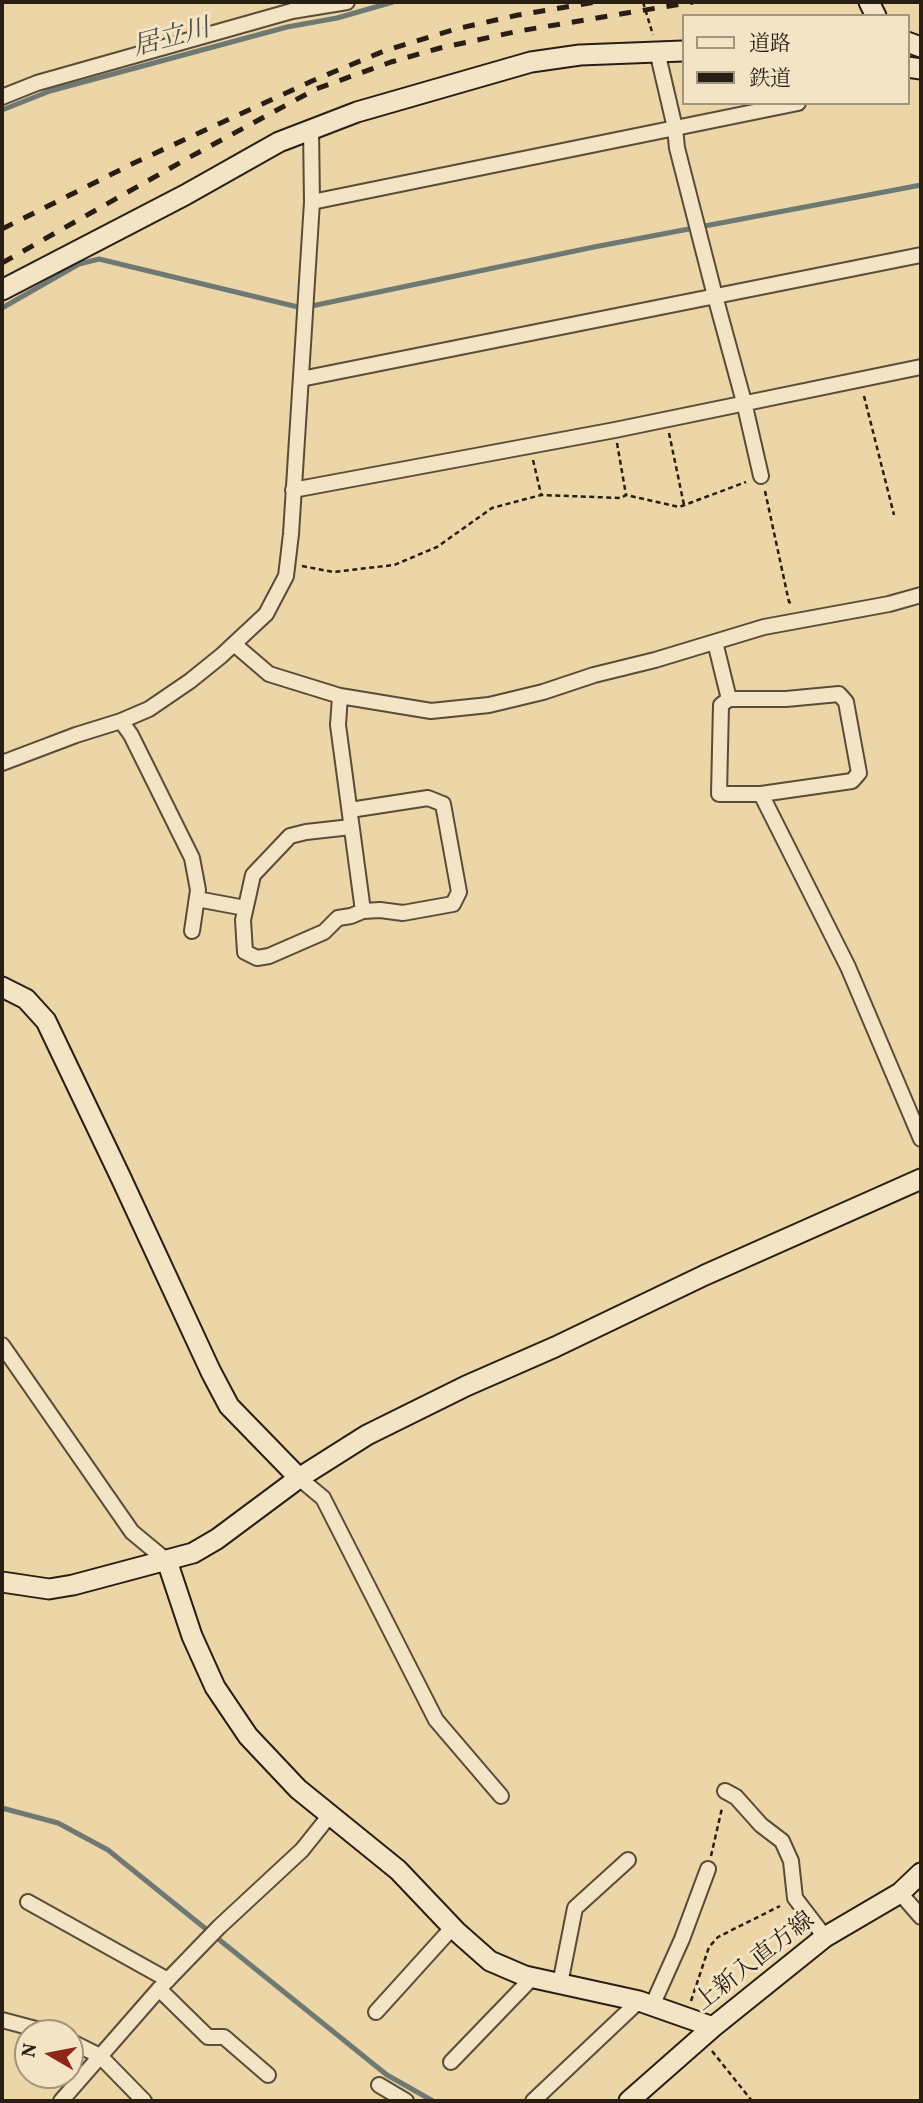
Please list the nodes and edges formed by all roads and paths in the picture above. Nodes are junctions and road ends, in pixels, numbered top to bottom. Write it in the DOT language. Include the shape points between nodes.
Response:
graph roads {
  1 [pos="347,2"];
  2 [pos="643,2"];
  3 [pos="291,6"];
  4 [pos="657,51"];
  5 [pos="682,51"];
  6 [pos="2,97"];
  7 [pos="788,105"];
  8 [pos="675,128"];
  9 [pos="311,129"];
  10 [pos="312,202"];
  11 [pos="921,255"];
  12 [pos="2,290"];
  13 [pos="715,296"];
  14 [pos="921,367"];
  15 [pos="301,379"];
  16 [pos="860,379"];
  17 [pos="744,402"];
  18 [pos="666,419"];
  19 [pos="615,430"];
  20 [pos="530,446"];
  21 [pos="761,476"];
  22 [pos="293,490"];
  23 [pos="541,495"];
  24 [pos="626,495"];
  25 [pos="684,505"];
  26 [pos="894,515"];
  27 [pos="288,561"];
  28 [pos="921,595"];
  29 [pos="789,601"];
  30 [pos="715,642"];
  31 [pos="234,644"];
  32 [pos="340,696"];
  33 [pos="729,699"];
  34 [pos="121,721"];
  35 [pos="2,763"];
  36 [pos="761,794"];
  37 [pos="350,810"];
  38 [pos="351,827"];
  39 [pos="197,899"];
  40 [pos="245,908"];
  41 [pos="363,911"];
  42 [pos="192,931"];
  43 [pos="2,987"];
  44 [pos="921,1139"];
  45 [pos="921,1179"];
  46 [pos="2,1345"];
  47 [pos="299,1478"];
  48 [pos="167,1560"];
  49 [pos="2,1582"];
  50 [pos="725,1791"];
  51 [pos="501,1796"];
  52 [pos="330,1815"];
  53 [pos="628,1860"];
  54 [pos="708,1869"];
  55 [pos="921,1873"];
  56 [pos="900,1893"];
  57 [pos="795,1898"];
  58 [pos="28,1902"];
  59 [pos="921,1917"];
  60 [pos="452,1928"];
  61 [pos="825,1937"];
  62 [pos="532,1978"];
  63 [pos="561,1984"];
  64 [pos="164,1985"];
  65 [pos="645,2004"];
  66 [pos="376,2012"];
  67 [pos="684,2017"];
  68 [pos="707,2032"];
  69 [pos="84,2048"];
  70 [pos="100,2056"];
  71 [pos="451,2062"];
  72 [pos="268,2074"];
  73 [pos="379,2085"];
  74 [pos="61,2101"];
  75 [pos="144,2101"];
  76 [pos="406,2101"];
  77 [pos="533,2101"];
  78 [pos="629,2101"];
  79 [pos="752,2101"];
  1 -- 3 [label="street"];
  2 -- 4 [label="path"];
  3 -- 6 [label="street"];
  4 -- 5 [label="street"];
  4 -- 8 [label="street"];
  4 -- 9 [label="street" via="531,62"];
  7 -- 8 [label="street"];
  8 -- 10 [label="street"];
  8 -- 13 [label="street"];
  9 -- 10 [label="street"];
  9 -- 12 [label="street"];
  10 -- 15 [label="street"];
  11 -- 13 [label="street"];
  13 -- 15 [label="street"];
  13 -- 17 [label="street"];
  14 -- 16 [label="street"];
  15 -- 22 [label="street"];
  16 -- 17 [label="street"];
  16 -- 26 [label="path"];
  17 -- 18 [label="street"];
  17 -- 21 [label="street"];
  18 -- 19 [label="street"];
  18 -- 25 [label="path"];
  19 -- 20 [label="street"];
  19 -- 24 [label="path"];
  20 -- 22 [label="street"];
  20 -- 23 [label="path"];
  21 -- 25 [label="path"];
  21 -- 29 [label="path"];
  22 -- 27 [label="street"];
  23 -- 24 [label="path"];
  23 -- 27 [label="path" via="492,508 438,547 394,565 333,572"];
  24 -- 25 [label="path"];
  27 -- 31 [label="street" via="286,576 266,614"];
  28 -- 30 [label="street" via="764,627"];
  30 -- 32 [label="street" via="489,705 431,711"];
  30 -- 33 [label="street"];
  31 -- 32 [label="street" via="268,674"];
  31 -- 34 [label="street" via="149,709"];
  32 -- 37 [label="street" via="338,725"];
  33 -- 36 [label="street" via="721,705 719,794"];
  33 -- 36 [label="street" via="839,694 846,702 859,774 852,781"];
  34 -- 35 [label="street"];
  34 -- 39 [label="street" via="192,858"];
  36 -- 44 [label="street" via="848,967"];
  37 -- 38 [label="street"];
  37 -- 41 [label="street" via="428,798 443,804 459,892 453,904 403,913"];
  38 -- 40 [label="street" via="290,836 253,875"];
  38 -- 41 [label="street"];
  39 -- 40 [label="street"];
  39 -- 42 [label="street"];
  40 -- 41 [label="street" via="245,952 257,958 311,939 338,918"];
  43 -- 47 [label="street" via="26,999 46,1021 229,1406"];
  45 -- 47 [label="street" via="454,1392 367,1435"];
  46 -- 48 [label="street" via="132,1532"];
  47 -- 48 [label="street" via="217,1539 193,1553"];
  47 -- 51 [label="street" via="323,1498 436,1720"];
  48 -- 49 [label="street" via="49,1589"];
  48 -- 52 [label="street" via="215,1687 248,1736"];
  50 -- 54 [label="path"];
  50 -- 57 [label="street" via="782,1841 791,1861"];
  52 -- 60 [label="street" via="398,1871"];
  52 -- 64 [label="street" via="302,1850"];
  53 -- 63 [label="street" via="575,1908"];
  54 -- 65 [label="street" via="682,1939"];
  55 -- 56 [label="street, 上新入直方線"];
  56 -- 59 [label="street"];
  56 -- 61 [label="street, 上新入直方線"];
  57 -- 61 [label="street"];
  57 -- 67 [label="path" via="718,1937 709,1947"];
  58 -- 64 [label="street"];
  60 -- 62 [label="street" via="490,1961"];
  60 -- 66 [label="street"];
  61 -- 68 [label="street, 上新入直方線"];
  62 -- 63 [label="street"];
  62 -- 71 [label="street"];
  63 -- 65 [label="street"];
  64 -- 70 [label="street"];
  64 -- 72 [label="street" via="208,2037 224,2037"];
  65 -- 67 [label="street"];
  65 -- 77 [label="street"];
  67 -- 68 [label="street"];
  68 -- 78 [label="street, 上新入直方線"];
  68 -- 79 [label="path"];
  69 -- 70 [label="street"];
  70 -- 74 [label="street"];
  70 -- 75 [label="street"];
  73 -- 76 [label="street"];
}
